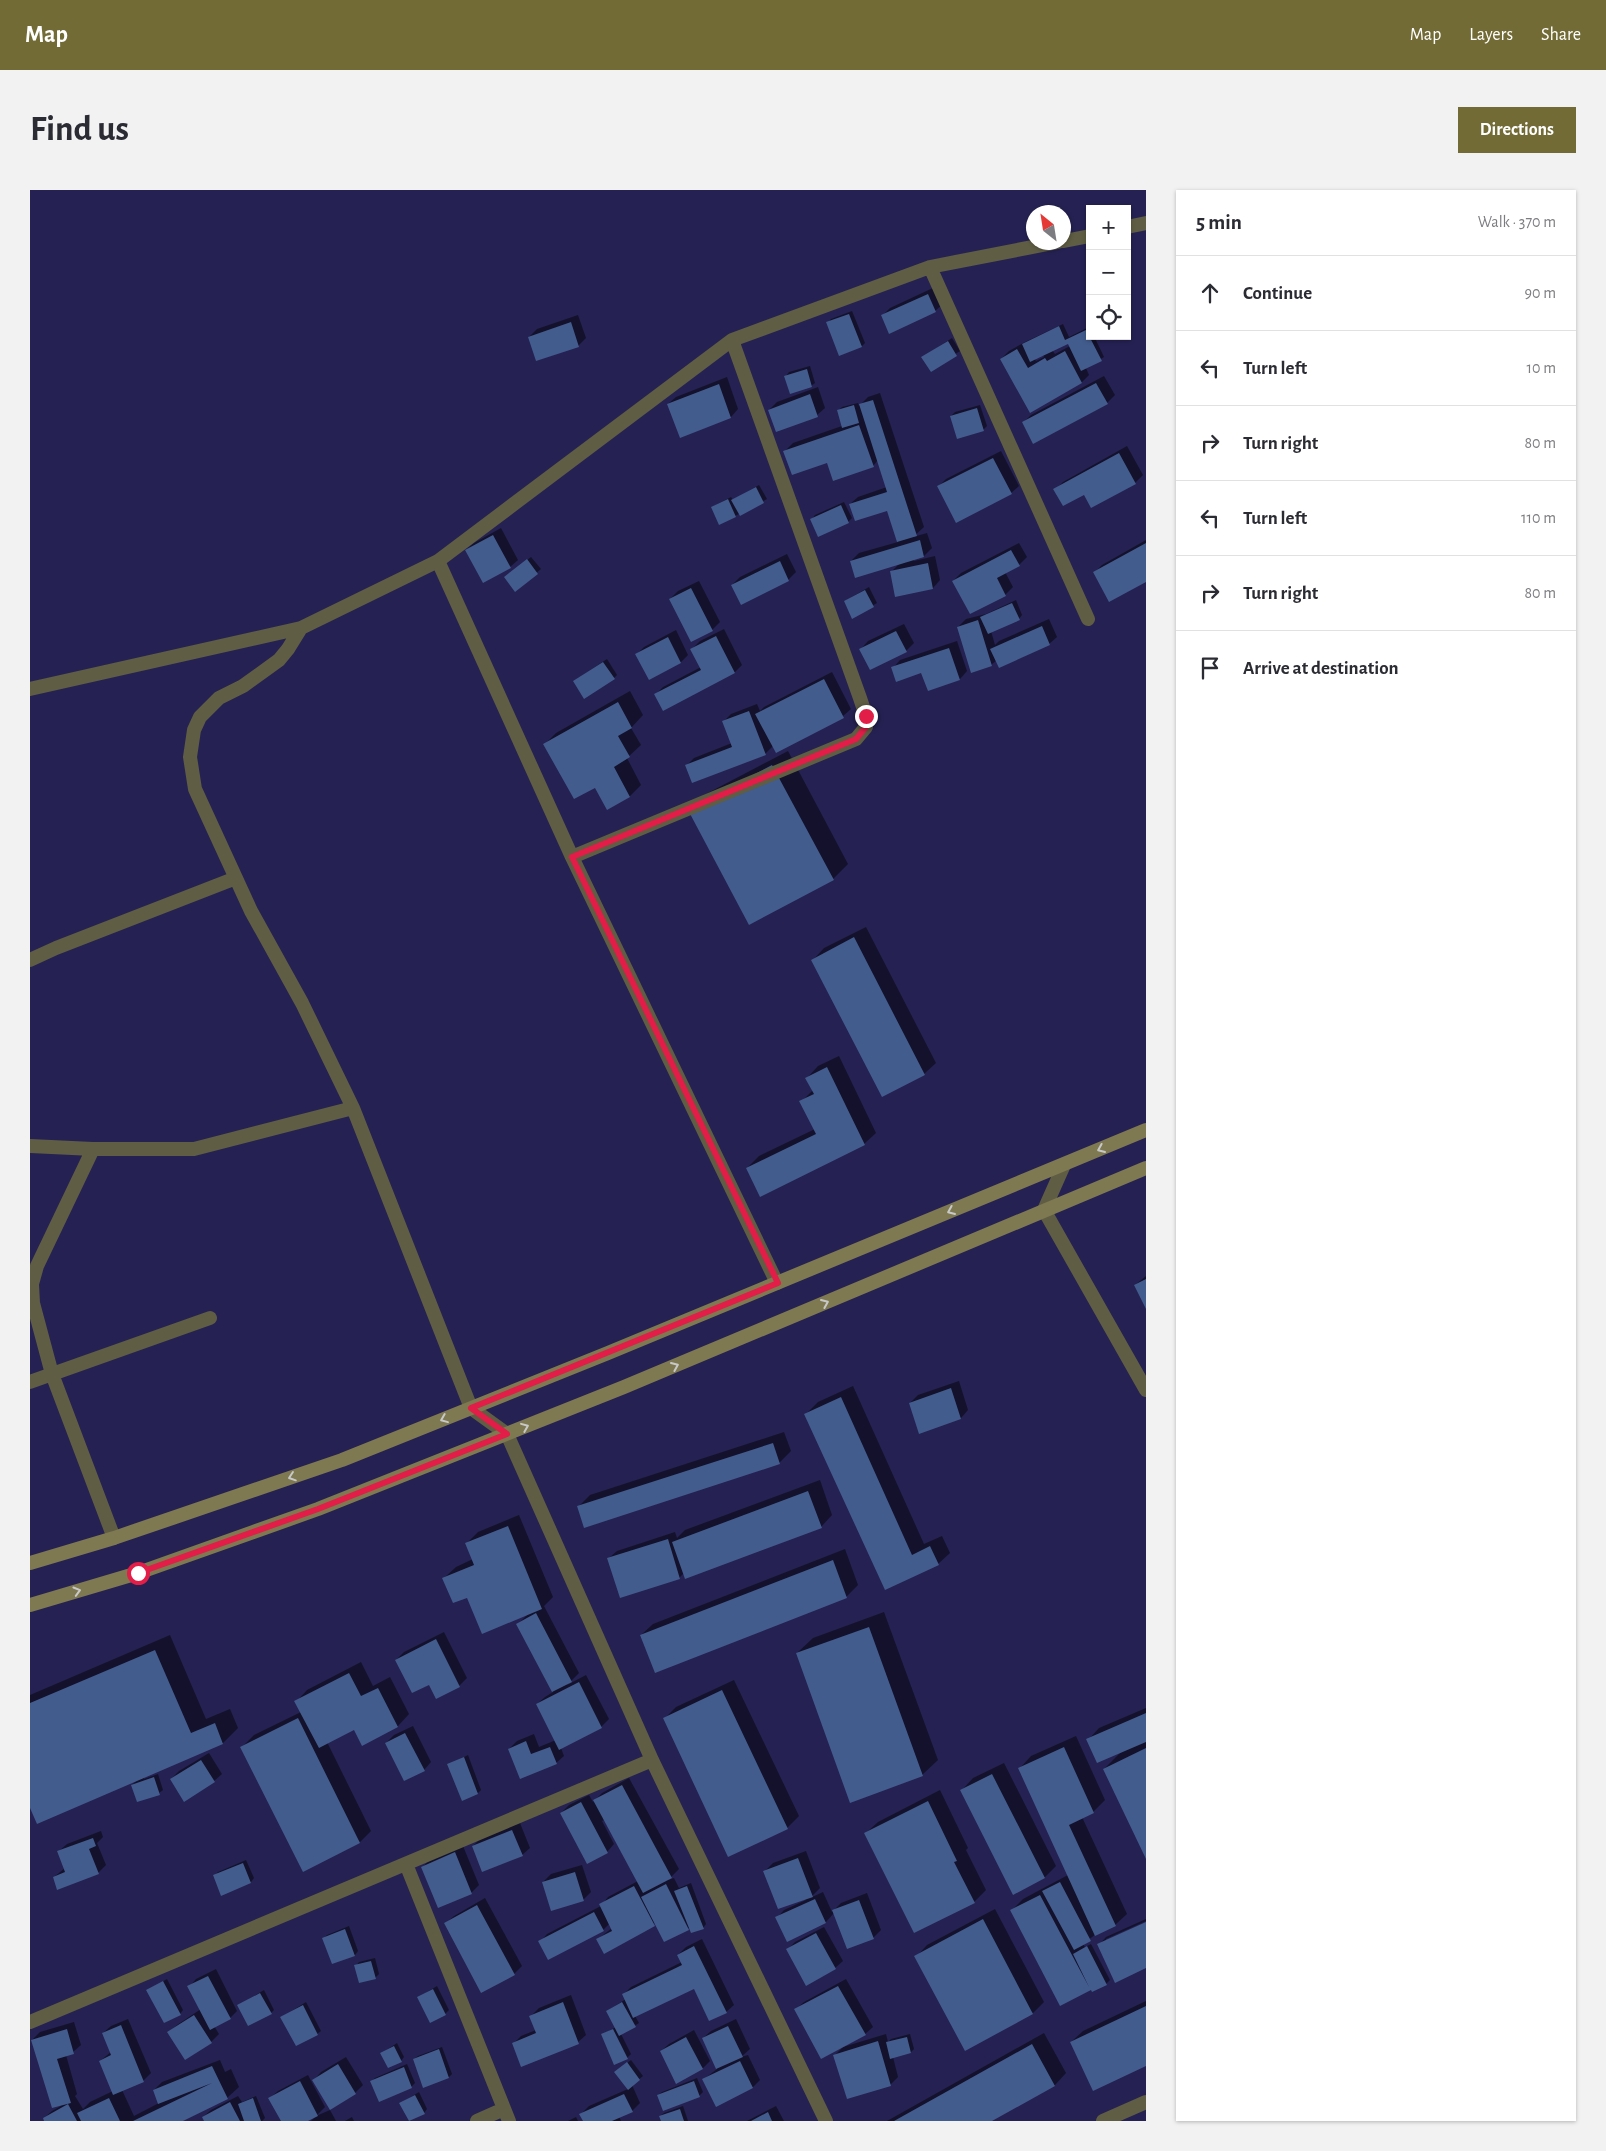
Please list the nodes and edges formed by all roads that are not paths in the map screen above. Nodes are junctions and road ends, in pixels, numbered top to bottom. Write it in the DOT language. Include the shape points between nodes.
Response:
graph roads {
  1 [pos="1146,223"];
  2 [pos="1131,226"];
  3 [pos="1086,237"];
  4 [pos="1071,240"];
  5 [pos="1026,248"];
  6 [pos="930,267"];
  7 [pos="732,340"];
  8 [pos="438,560"];
  9 [pos="1088,619"];
  10 [pos="301,628"];
  11 [pos="30,689"];
  12 [pos="572,857"];
  13 [pos="236,878"];
  14 [pos="30,960"];
  15 [pos="353,1108"];
  16 [pos="1146,1130"];
  17 [pos="30,1146"];
  18 [pos="93,1149"];
  19 [pos="1064,1164"];
  20 [pos="1146,1168"];
  21 [pos="1044,1210"];
  22 [pos="778,1283"];
  23 [pos="210,1318"];
  24 [pos="52,1374"];
  25 [pos="30,1382"];
  26 [pos="1146,1390"];
  27 [pos="471,1408"];
  28 [pos="507,1434"];
  29 [pos="114,1538"];
  30 [pos="30,1563"];
  31 [pos="30,1605"];
  32 [pos="652,1760"];
  33 [pos="406,1864"];
  34 [pos="30,2022"];
  35 [pos="1146,2102"];
  36 [pos="506,2115"];
  37 [pos="477,2121"];
  38 [pos="826,2121"];
  39 [pos="1103,2121"];
  1 -- 2 [label="street"];
  3 -- 4 [label="street"];
  5 -- 6 [label="street"];
  6 -- 7 [label="street"];
  6 -- 9 [label="street"];
  7 -- 8 [label="street"];
  7 -- 12 [label="street" via="860,698 866,727 856,739"];
  8 -- 10 [label="street"];
  8 -- 12 [label="street"];
  10 -- 11 [label="street"];
  10 -- 13 [label="street" via="279,660 219,698 200,717 194,730 190,757 195,789"];
  12 -- 22 [label="street"];
  13 -- 14 [label="street"];
  13 -- 15 [label="street"];
  15 -- 18 [label="street" via="194,1149"];
  15 -- 27 [label="street"];
  16 -- 19 [label="main road, one-way"];
  17 -- 18 [label="street"];
  18 -- 24 [label="street" via="37,1266 32,1284 33,1303"];
  19 -- 21 [label="street"];
  19 -- 22 [label="main road, one-way"];
  20 -- 21 [label="main road"];
  21 -- 26 [label="street"];
  28 -- 21 [label="main road, one-way"];
  22 -- 27 [label="main road"];
  23 -- 24 [label="street"];
  24 -- 25 [label="street"];
  24 -- 29 [label="street"];
  27 -- 28 [label="street"];
  27 -- 29 [label="main road, one-way" via="342,1460"];
  31 -- 28 [label="main road, one-way" via="138,1573 309,1512"];
  28 -- 32 [label="street"];
  29 -- 30 [label="main road"];
  32 -- 33 [label="street"];
  32 -- 38 [label="street"];
  33 -- 34 [label="street"];
  33 -- 36 [label="street"];
  35 -- 39 [label="street"];
  36 -- 37 [label="street"];
}
